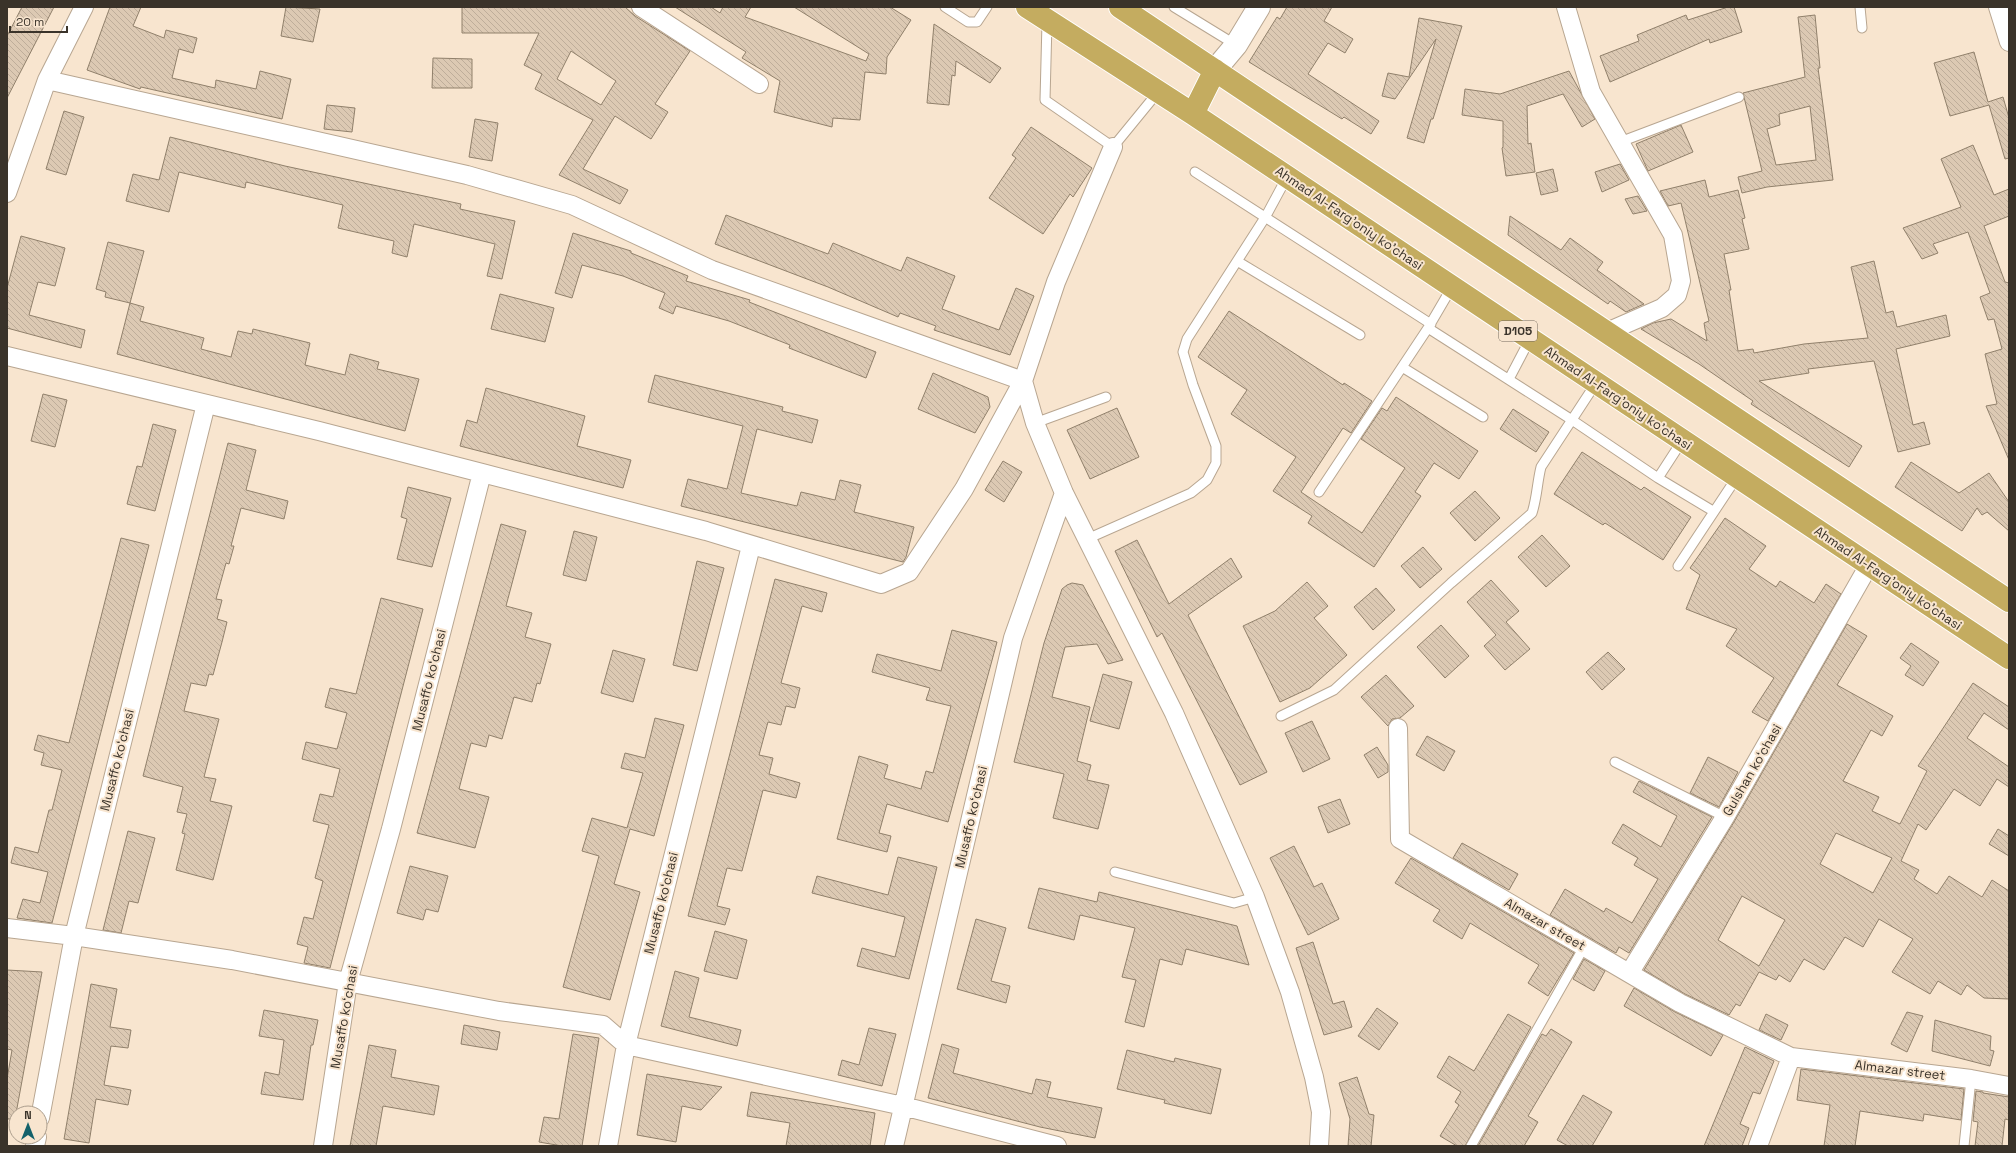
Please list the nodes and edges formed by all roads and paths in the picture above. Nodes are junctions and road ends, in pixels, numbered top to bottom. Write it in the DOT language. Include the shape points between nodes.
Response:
graph roads {
  1 [pos="84,7"];
  2 [pos="641,7"];
  3 [pos="946,7"];
  4 [pos="986,7"];
  5 [pos="1027,7"];
  6 [pos="1120,7"];
  7 [pos="1174,7"];
  8 [pos="1259,7"];
  9 [pos="1566,7"];
  10 [pos="1860,7"];
  11 [pos="1998,7"];
  12 [pos="1047,20"];
  13 [pos="1862,28"];
  14 [pos="2009,42"];
  15 [pos="1236,46"];
  16 [pos="1215,70"];
  17 [pos="47,80"];
  18 [pos="758,84"];
  19 [pos="1158,92"];
  20 [pos="1739,97"];
  21 [pos="1193,114"];
  22 [pos="1620,142"];
  23 [pos="1113,147"];
  24 [pos="1194,172"];
  25 [pos="1287,177"];
  26 [pos="7,194"];
  27 [pos="1266,216"];
  28 [pos="1237,261"];
  29 [pos="1452,287"];
  30 [pos="1429,326"];
  31 [pos="1607,332"];
  32 [pos="1360,335"];
  33 [pos="1530,339"];
  34 [pos="7,356"];
  35 [pos="1402,368"];
  36 [pos="1509,379"];
  37 [pos="1023,381"];
  38 [pos="1596,383"];
  39 [pos="1106,396"];
  40 [pos="206,404"];
  41 [pos="1483,417"];
  42 [pos="1572,420"];
  43 [pos="1035,423"];
  44 [pos="1682,441"];
  45 [pos="482,473"];
  46 [pos="1737,477"];
  47 [pos="1658,478"];
  48 [pos="1319,492"];
  49 [pos="1064,493"];
  50 [pos="1713,511"];
  51 [pos="1087,539"];
  52 [pos="751,546"];
  53 [pos="1869,565"];
  54 [pos="1678,566"];
  55 [pos="2009,601"];
  56 [pos="2009,658"];
  57 [pos="1281,716"];
  58 [pos="1398,728"];
  59 [pos="1615,762"];
  60 [pos="1725,817"];
  61 [pos="1115,872"];
  62 [pos="1255,897"];
  63 [pos="7,928"];
  64 [pos="74,936"];
  65 [pos="1584,947"];
  66 [pos="1630,972"];
  67 [pos="348,982"];
  68 [pos="626,1045"];
  69 [pos="1791,1057"];
  70 [pos="1971,1079"];
  71 [pos="2009,1086"];
  72 [pos="42,1105"];
  73 [pos="903,1106"];
  74 [pos="323,1146"];
  75 [pos="608,1146"];
  76 [pos="894,1146"];
  77 [pos="1057,1146"];
  78 [pos="1319,1146"];
  79 [pos="1471,1146"];
  80 [pos="1758,1146"];
  81 [pos="1964,1146"];
  1 -- 17 [label="street"];
  2 -- 18 [label="street"];
  3 -- 4 [label="lane" via="968,22 977,22"];
  5 -- 12 [label="highway, Ahmad Al-Farg'oniy ko'chasi / D105"];
  6 -- 16 [label="highway"];
  7 -- 15 [label="lane"];
  8 -- 15 [label="main road"];
  9 -- 22 [label="street" via="1591,92"];
  10 -- 13 [label="lane"];
  11 -- 14 [label="street"];
  12 -- 19 [label="highway, Ahmad Al-Farg'oniy ko'chasi / D105"];
  12 -- 23 [label="lane" via="1046,100"];
  15 -- 16 [label="main road"];
  16 -- 21 [label="highway"];
  16 -- 31 [label="highway"];
  17 -- 26 [label="street"];
  17 -- 37 [label="street" via="467,175 572,205 712,270"];
  19 -- 21 [label="highway, Ahmad Al-Farg'oniy ko'chasi / D105"];
  19 -- 23 [label="lane"];
  20 -- 22 [label="lane"];
  21 -- 25 [label="highway, Ahmad Al-Farg'oniy ko'chasi / D105"];
  22 -- 31 [label="street" via="1672,235 1681,281 1677,295 1662,308"];
  23 -- 37 [label="street" via="1056,282"];
  24 -- 27 [label="lane"];
  25 -- 27 [label="lane"];
  25 -- 29 [label="highway, Ahmad Al-Farg'oniy ko'chasi / D105"];
  27 -- 28 [label="lane"];
  27 -- 30 [label="lane"];
  28 -- 32 [label="lane"];
  28 -- 51 [label="lane" via="1187,339 1183,352 1216,446 1216,463 1207,480 1191,493"];
  29 -- 30 [label="lane"];
  29 -- 33 [label="highway, Ahmad Al-Farg'oniy ko'chasi / D105"];
  30 -- 35 [label="lane"];
  30 -- 36 [label="lane"];
  31 -- 55 [label="highway"];
  33 -- 36 [label="lane"];
  33 -- 38 [label="highway, Ahmad Al-Farg'oniy ko'chasi / D105"];
  34 -- 40 [label="street"];
  35 -- 41 [label="lane"];
  35 -- 48 [label="lane"];
  36 -- 42 [label="lane"];
  37 -- 43 [label="street"];
  37 -- 52 [label="street" via="964,489 909,572 881,584"];
  38 -- 42 [label="lane"];
  38 -- 44 [label="highway, Ahmad Al-Farg'oniy ko'chasi / D105"];
  39 -- 43 [label="lane"];
  40 -- 45 [label="street"];
  40 -- 64 [label="street, Musaffo koʻchasi"];
  42 -- 47 [label="lane"];
  42 -- 57 [label="lane" via="1541,467 1537,500 1532,513 1334,690"];
  43 -- 49 [label="street"];
  44 -- 46 [label="highway, Ahmad Al-Farg'oniy ko'chasi / D105"];
  44 -- 47 [label="lane"];
  45 -- 52 [label="street" via="706,531"];
  45 -- 67 [label="street, Musaffo koʻchasi" via="391,829"];
  46 -- 50 [label="lane"];
  46 -- 53 [label="highway, Ahmad Al-Farg'oniy ko'chasi / D105"];
  47 -- 50 [label="lane"];
  49 -- 51 [label="street"];
  49 -- 73 [label="street, Musaffo koʻchasi" via="1013,638"];
  50 -- 54 [label="lane"];
  51 -- 62 [label="street" via="1174,713"];
  52 -- 68 [label="street, Musaffo koʻchasi"];
  53 -- 56 [label="highway, Ahmad Al-Farg'oniy ko'chasi / D105"];
  53 -- 60 [label="street, Gulshan koʻchasi"];
  58 -- 65 [label="street, Almazar street" via="1400,839"];
  59 -- 60 [label="lane"];
  60 -- 66 [label="street, Gulshan koʻchasi"];
  61 -- 62 [label="lane" via="1234,903"];
  62 -- 78 [label="street" via="1290,992 1314,1077 1321,1112"];
  63 -- 64 [label="street"];
  64 -- 67 [label="street" via="232,960"];
  64 -- 72 [label="street, Musaffo koʻchasi"];
  65 -- 66 [label="street, Almazar street"];
  65 -- 79 [label="lane"];
  66 -- 69 [label="street, Almazar street" via="1680,1002"];
  67 -- 68 [label="street" via="499,1011 603,1025"];
  67 -- 74 [label="street, Musaffo koʻchasi"];
  68 -- 73 [label="street"];
  68 -- 75 [label="street, Musaffo koʻchasi"];
  69 -- 70 [label="street, Almazar street"];
  69 -- 80 [label="street"];
  70 -- 71 [label="street, Almazar street"];
  70 -- 81 [label="lane"];
  73 -- 76 [label="street, Musaffo koʻchasi"];
  73 -- 77 [label="street"];
}
